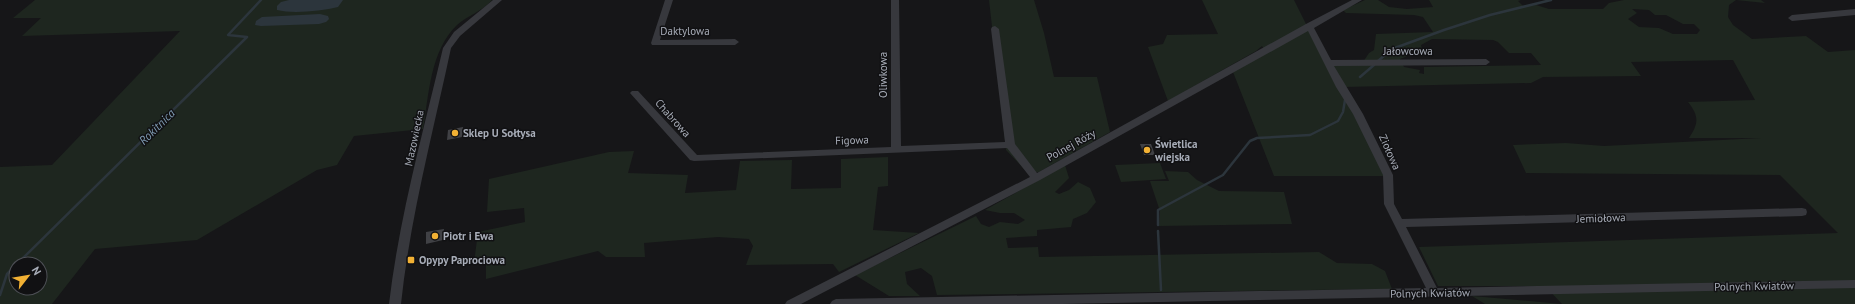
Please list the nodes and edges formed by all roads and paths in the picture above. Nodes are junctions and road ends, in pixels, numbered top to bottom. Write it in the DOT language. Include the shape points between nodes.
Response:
graph roads {
  1 [pos="498,0"];
  2 [pos="669,0"];
  3 [pos="895,0"];
  4 [pos="1358,0"];
  5 [pos="1855,12"];
  6 [pos="1792,18"];
  7 [pos="1309,26"];
  8 [pos="995,29"];
  9 [pos="735,42"];
  10 [pos="1486,62"];
  11 [pos="1330,63"];
  12 [pos="635,93"];
  13 [pos="1010,145"];
  14 [pos="896,150"];
  15 [pos="694,158"];
  16 [pos="1036,178"];
  17 [pos="1802,212"];
  18 [pos="1399,224"];
  19 [pos="1855,284"];
  20 [pos="1434,293"];
  21 [pos="395,304"];
  22 [pos="791,304"];
  23 [pos="836,304"];
  1 -- 21 [label="street, Mazowiecka" via="456,34 447,48 407,226"];
  2 -- 9 [label="street, Daktylowa" via="656,43"];
  3 -- 14 [label="street, Oliwkowa"];
  4 -- 7 [label="street, Polnej Róży"];
  5 -- 6 [label="street"];
  7 -- 11 [label="street, Ziołowa"];
  7 -- 16 [label="street, Polnej Róży"];
  8 -- 13 [label="street"];
  10 -- 11 [label="street, Jałowcowa"];
  11 -- 18 [label="street, Ziołowa" via="1388,175 1389,204"];
  12 -- 15 [label="street, Chabrowa"];
  13 -- 14 [label="street, Figowa"];
  13 -- 16 [label="street"];
  14 -- 15 [label="street, Figowa"];
  16 -- 22 [label="street, Polnej Róży"];
  17 -- 18 [label="street, Jemiołowa"];
  18 -- 20 [label="street, Ziołowa"];
  19 -- 20 [label="street, Polnych Kwiatów"];
  20 -- 23 [label="street, Polnych Kwiatów"];
}
